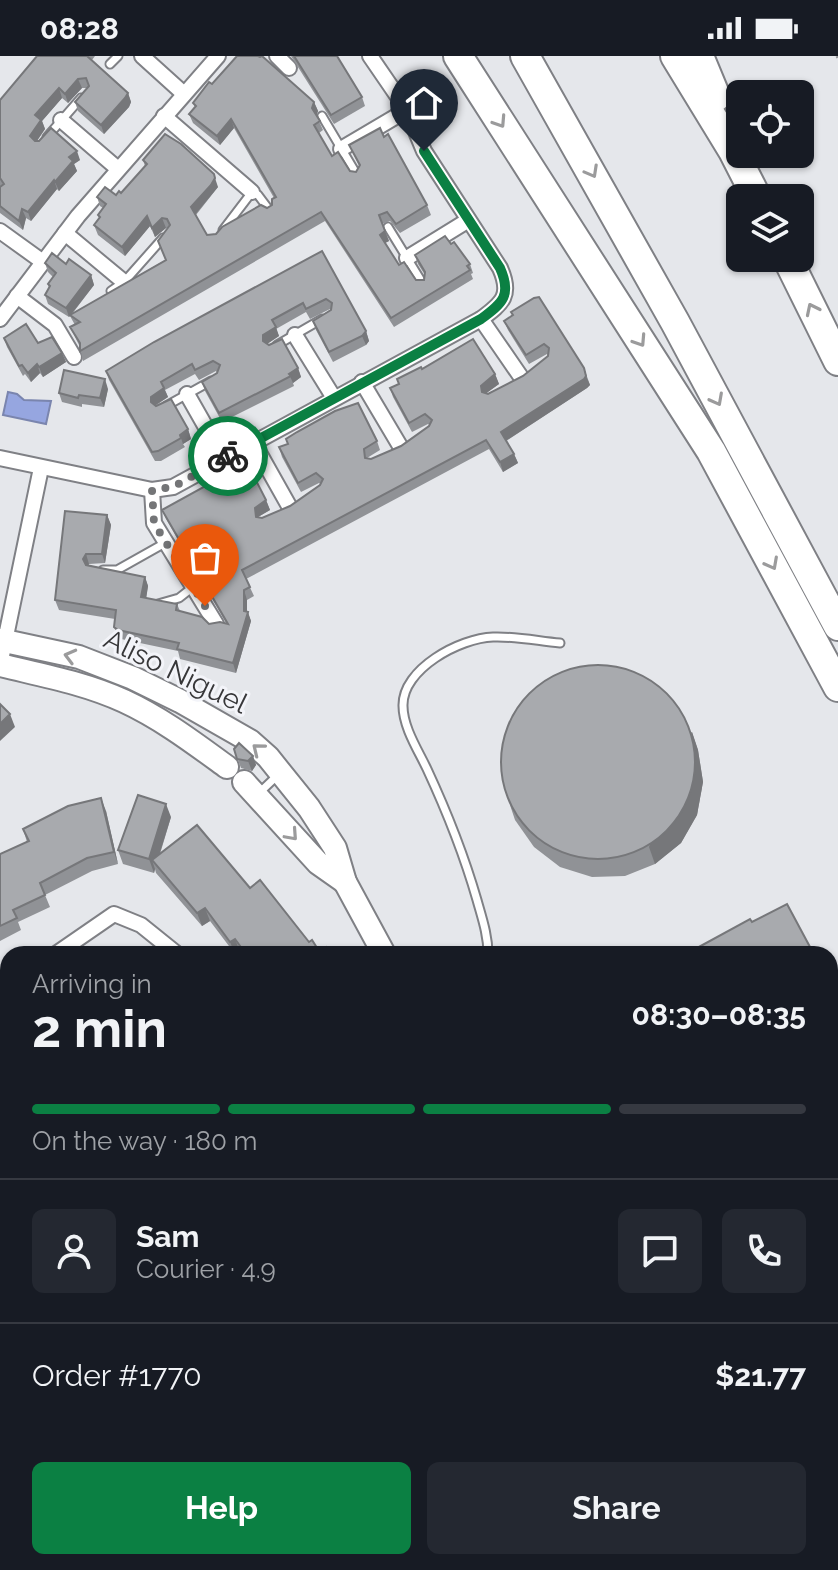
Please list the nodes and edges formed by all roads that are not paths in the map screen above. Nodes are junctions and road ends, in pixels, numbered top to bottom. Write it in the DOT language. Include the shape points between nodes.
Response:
graph roads {
  1 [pos="118,56"];
  2 [pos="142,56"];
  3 [pos="218,56"];
  4 [pos="277,56"];
  5 [pos="370,56"];
  6 [pos="458,56"];
  7 [pos="525,56"];
  8 [pos="675,56"];
  9 [pos="699,56"];
  10 [pos="110,64"];
  11 [pos="289,68"];
  12 [pos="86,93"];
  13 [pos="184,94"];
  14 [pos="407,110"];
  15 [pos="164,116"];
  16 [pos="322,116"];
  17 [pos="61,120"];
  18 [pos="726,129"];
  19 [pos="726,140"];
  20 [pos="40,144"];
  21 [pos="341,149"];
  22 [pos="118,169"];
  23 [pos="357,175"];
  24 [pos="252,192"];
  25 [pos="270,211"];
  26 [pos="467,221"];
  27 [pos="388,227"];
  28 [pos="0,231"];
  29 [pos="65,233"];
  30 [pos="167,234"];
  31 [pos="216,238"];
  32 [pos="407,258"];
  33 [pos="43,262"];
  34 [pos="794,272"];
  35 [pos="124,282"];
  36 [pos="423,284"];
  37 [pos="111,291"];
  38 [pos="17,296"];
  39 [pos="329,315"];
  40 [pos="0,319"];
  41 [pos="481,319"];
  42 [pos="295,335"];
  43 [pos="272,348"];
  44 [pos="74,357"];
  45 [pos="838,361"];
  46 [pos="522,376"];
  47 [pos="217,377"];
  48 [pos="362,382"];
  49 [pos="187,394"];
  50 [pos="334,398"];
  51 [pos="160,409"];
  52 [pos="253,442"];
  53 [pos="404,443"];
  54 [pos="386,454"];
  55 [pos="0,458"];
  56 [pos="224,459"];
  57 [pos="41,468"];
  58 [pos="152,490"];
  59 [pos="288,507"];
  60 [pos="165,543"];
  61 [pos="93,569"];
  62 [pos="193,587"];
  63 [pos="158,604"];
  64 [pos="216,624"];
  65 [pos="838,626"];
  66 [pos="3,640"];
  67 [pos="560,643"];
  68 [pos="0,665"];
  69 [pos="133,678"];
  70 [pos="838,687"];
  71 [pos="124,700"];
  72 [pos="227,767"];
  73 [pos="281,772"];
  74 [pos="251,788"];
  75 [pos="345,882"];
  76 [pos="68,946"];
  77 [pos="167,946"];
  78 [pos="380,946"];
  79 [pos="488,946"];
  1 -- 10 [label="lane"];
  2 -- 13 [label="street"];
  3 -- 13 [label="street"];
  4 -- 11 [label="street"];
  5 -- 14 [label="street"];
  6 -- 70 [label="highway, one-way" via="711,451"];
  7 -- 65 [label="highway, one-way"];
  8 -- 19 [label="highway"];
  9 -- 18 [label="highway"];
  12 -- 17 [label="lane"];
  13 -- 15 [label="street"];
  14 -- 21 [label="street"];
  14 -- 26 [label="street" via="424,151"];
  15 -- 22 [label="street"];
  15 -- 24 [label="street"];
  16 -- 21 [label="lane"];
  17 -- 20 [label="lane"];
  17 -- 22 [label="street"];
  21 -- 23 [label="lane"];
  22 -- 29 [label="street"];
  24 -- 25 [label="lane"];
  24 -- 31 [label="lane"];
  26 -- 32 [label="street"];
  26 -- 41 [label="street" via="506,280 500,305"];
  27 -- 32 [label="lane"];
  28 -- 33 [label="street"];
  29 -- 33 [label="street"];
  29 -- 35 [label="street"];
  30 -- 35 [label="lane"];
  32 -- 36 [label="lane"];
  33 -- 38 [label="street"];
  45 -- 34 [label="highway, one-way"];
  35 -- 37 [label="lane"];
  38 -- 40 [label="street"];
  38 -- 44 [label="street" via="55,325"];
  39 -- 42 [label="lane"];
  41 -- 46 [label="street"];
  41 -- 48 [label="street"];
  42 -- 43 [label="lane"];
  42 -- 50 [label="street"];
  47 -- 49 [label="lane"];
  48 -- 50 [label="street"];
  48 -- 53 [label="street"];
  49 -- 51 [label="lane"];
  49 -- 56 [label="street"];
  50 -- 52 [label="street"];
  52 -- 56 [label="street"];
  52 -- 59 [label="street"];
  53 -- 54 [label="lane"];
  55 -- 57 [label="street"];
  56 -- 58 [label="street" via="173,487"];
  57 -- 58 [label="street"];
  57 -- 66 [label="street"];
  58 -- 60 [label="street" via="154,523"];
  60 -- 61 [label="lane" via="117,570"];
  60 -- 62 [label="street"];
  62 -- 63 [label="lane"];
  62 -- 64 [label="street"];
  66 -- 68 [label="street"];
  69 -- 66 [label="street, Aliso Niguel, one-way" via="79,657"];
  67 -- 79 [label="lane" via="478,639 417,671 406,687 408,729 470,875"];
  68 -- 71 [label="street, Aliso Niguel"];
  69 -- 71 [label="street"];
  73 -- 69 [label="street, Aliso Niguel, one-way" via="250,741"];
  71 -- 72 [label="street, Aliso Niguel" via="176,729"];
  73 -- 74 [label="lane"];
  73 -- 75 [label="street, Aliso Niguel" via="335,848"];
  74 -- 75 [label="street, Aliso Niguel, one-way" via="318,863"];
  75 -- 78 [label="street, Aliso Niguel"];
  76 -- 77 [label="street" via="114,914 141,925"];
}
